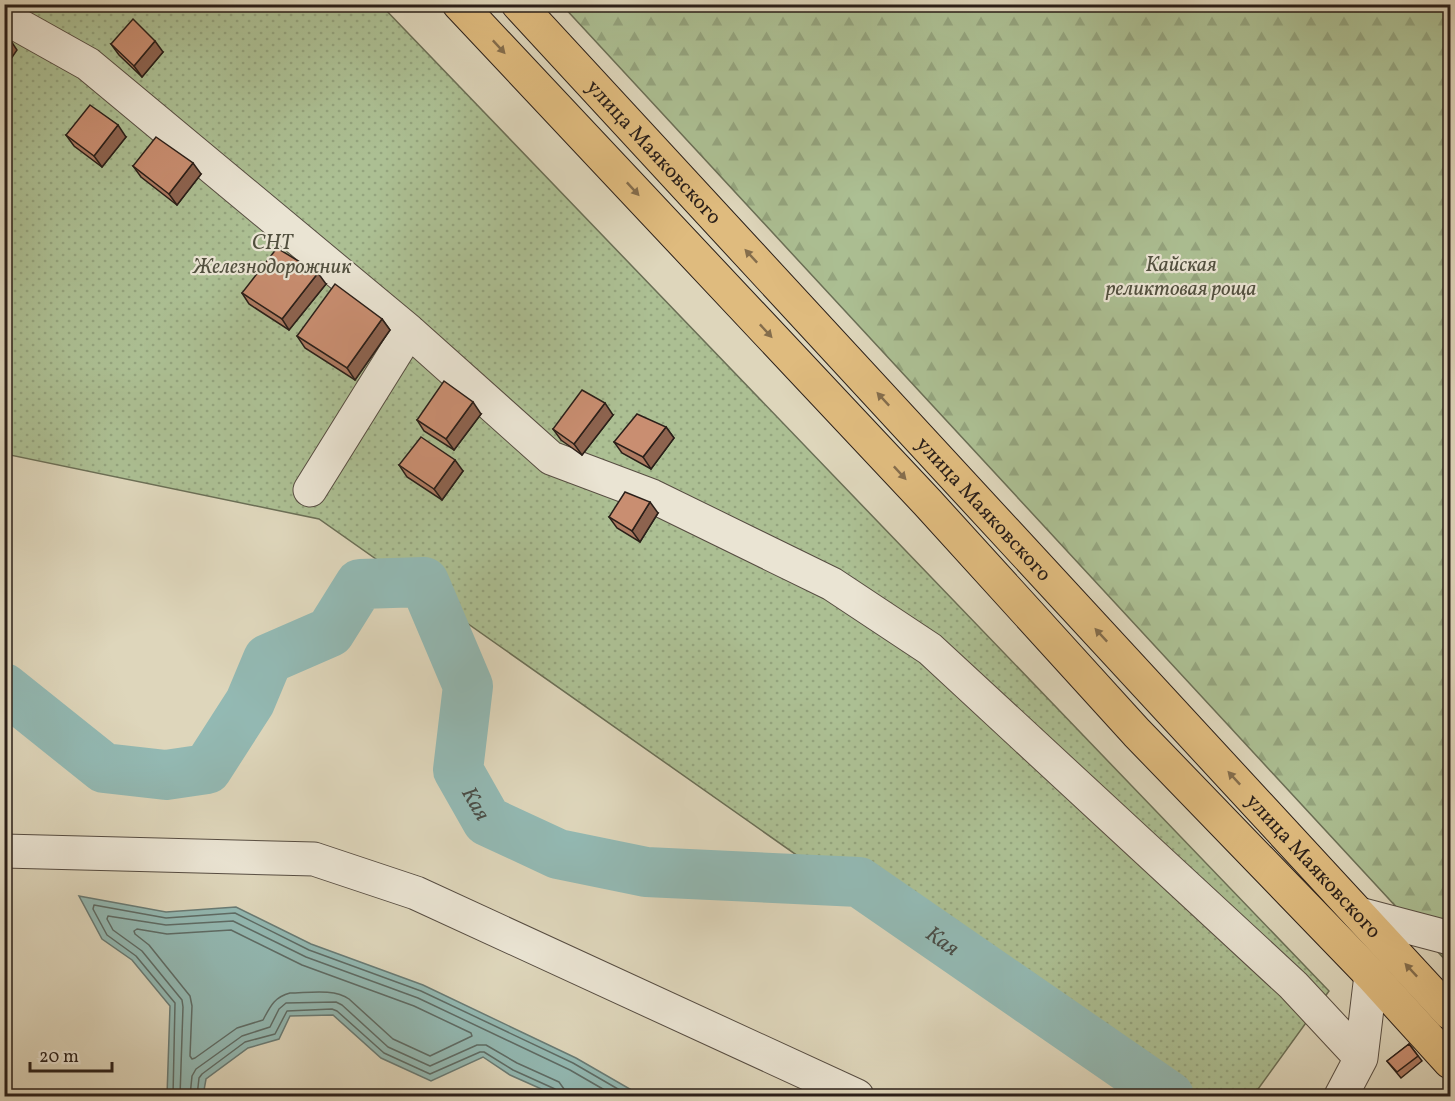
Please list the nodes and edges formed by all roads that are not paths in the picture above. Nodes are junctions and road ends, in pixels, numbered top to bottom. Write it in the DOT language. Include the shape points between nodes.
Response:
graph roads {
  1 [pos="459,4"];
  2 [pos="518,4"];
  3 [pos="4,17"];
  4 [pos="409,331"];
  5 [pos="310,490"];
  6 [pos="4,851"];
  7 [pos="1359,914"];
  8 [pos="1450,938"];
  9 [pos="1371,975"];
  10 [pos="1450,1013"];
  11 [pos="1361,1058"];
  12 [pos="1450,1062"];
  13 [pos="857,1096"];
  14 [pos="1341,1096"];
  1 -- 9 [label="main road, улица Маяковского, one-way" via="927,502 1137,733"];
  7 -- 2 [label="main road, улица Маяковского, one-way"];
  3 -- 4 [label="street" via="88,64"];
  4 -- 5 [label="street"];
  4 -- 11 [label="street" via="551,458 652,496 832,584 930,649 1293,985"];
  6 -- 13 [label="street" via="314,860 416,893"];
  7 -- 8 [label="street"];
  10 -- 7 [label="main road, улица Маяковского, one-way"];
  9 -- 11 [label="street"];
  9 -- 12 [label="main road, улица Маяковского"];
  11 -- 14 [label="street"];
}
